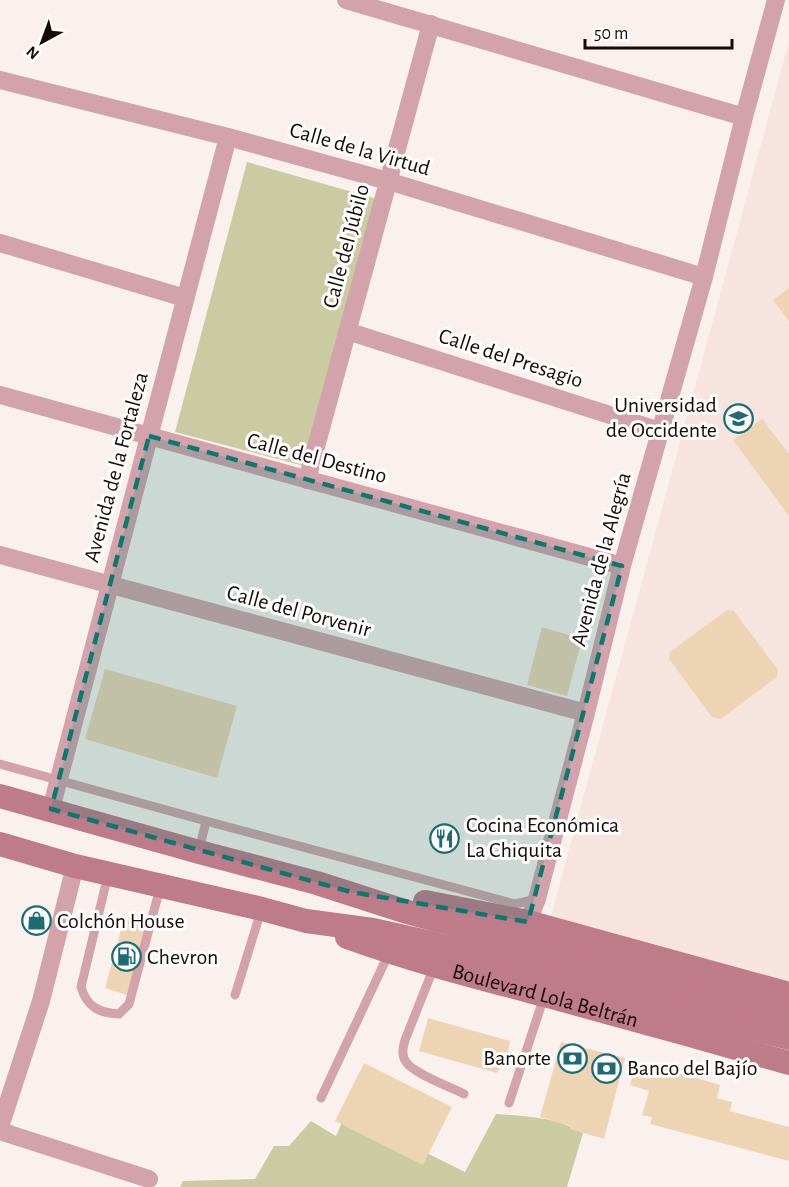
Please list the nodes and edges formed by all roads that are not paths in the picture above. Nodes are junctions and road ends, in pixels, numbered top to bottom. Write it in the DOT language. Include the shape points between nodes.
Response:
graph roads {
  1 [pos="346,0"];
  2 [pos="778,2"];
  3 [pos="430,24"];
  4 [pos="0,80"];
  5 [pos="744,117"];
  6 [pos="228,136"];
  7 [pos="388,181"];
  8 [pos="0,243"];
  9 [pos="704,277"];
  10 [pos="185,298"];
  11 [pos="347,332"];
  12 [pos="0,395"];
  13 [pos="660,431"];
  14 [pos="149,436"];
  15 [pos="307,480"];
  16 [pos="0,555"];
  17 [pos="622,566"];
  18 [pos="110,585"];
  19 [pos="586,713"];
  20 [pos="0,764"];
  21 [pos="59,780"];
  22 [pos="0,796"];
  23 [pos="51,810"];
  24 [pos="206,821"];
  25 [pos="0,844"];
  26 [pos="199,852"];
  27 [pos="75,866"];
  28 [pos="108,873"];
  29 [pos="317,883"];
  30 [pos="161,886"];
  31 [pos="537,899"];
  32 [pos="262,909"];
  33 [pos="528,922"];
  34 [pos="395,944"];
  35 [pos="435,966"];
  36 [pos="789,994"];
  37 [pos="235,995"];
  38 [pos="544,995"];
  39 [pos="789,1016"];
  40 [pos="789,1038"];
  41 [pos="789,1063"];
  42 [pos="464,1094"];
  43 [pos="321,1098"];
  44 [pos="509,1102"];
  45 [pos="0,1129"];
  46 [pos="149,1179"];
  1 -- 3 [label="street"];
  2 -- 5 [label="street, Avenida de la Alegría"];
  3 -- 5 [label="street"];
  3 -- 7 [label="street, Calle del Júbilo"];
  4 -- 6 [label="street, Calle de la Virtud"];
  5 -- 9 [label="street, Avenida de la Alegría"];
  6 -- 7 [label="street, Calle de la Virtud"];
  6 -- 10 [label="street, Avenida de la Fortaleza"];
  7 -- 9 [label="street, Calle de la Virtud"];
  7 -- 11 [label="street, Calle del Júbilo"];
  8 -- 10 [label="street"];
  9 -- 13 [label="street, Avenida de la Alegría"];
  10 -- 14 [label="street, Avenida de la Fortaleza"];
  11 -- 13 [label="street, Calle del Presagio"];
  11 -- 15 [label="street, Calle del Júbilo"];
  12 -- 14 [label="street, Calle del Destino"];
  13 -- 17 [label="street, Avenida de la Alegría"];
  14 -- 15 [label="street, Calle del Destino"];
  14 -- 18 [label="street, Avenida de la Fortaleza"];
  15 -- 17 [label="street, Calle del Destino"];
  16 -- 18 [label="street, Calle del Porvenir"];
  17 -- 19 [label="street, Avenida de la Alegría"];
  18 -- 19 [label="street, Calle del Porvenir"];
  18 -- 21 [label="street, Avenida de la Fortaleza"];
  19 -- 31 [label="street, Avenida de la Alegría"];
  20 -- 21 [label="lane"];
  21 -- 23 [label="street, Avenida de la Fortaleza"];
  21 -- 24 [label="lane"];
  22 -- 23 [label="main road, Boulevard Lola Beltrán"];
  23 -- 26 [label="main road, Boulevard Lola Beltrán"];
  24 -- 26 [label="lane"];
  24 -- 31 [label="lane" via="515,903"];
  25 -- 27 [label="main road, Boulevard Lola Beltrán"];
  26 -- 29 [label="main road, Boulevard Lola Beltrán"];
  27 -- 28 [label="main road, Boulevard Lola Beltrán"];
  27 -- 45 [label="street" via="42,1001"];
  28 -- 30 [label="main road, Boulevard Lola Beltrán"];
  28 -- 30 [label="lane" via="81,987 84,999 108,1013 119,1014 129,1004"];
  29 -- 33 [label="main road, Boulevard Lola Beltrán"];
  29 -- 39 [label="main road, Boulevard Lola Beltrán" via="407,912"];
  30 -- 32 [label="main road, Boulevard Lola Beltrán"];
  31 -- 33 [label="street, Avenida de la Alegría"];
  32 -- 34 [label="main road, Boulevard Lola Beltrán" via="306,921 373,930"];
  32 -- 37 [label="lane"];
  33 -- 36 [label="main road, Boulevard Lola Beltrán"];
  34 -- 35 [label="main road, Boulevard Lola Beltrán"];
  34 -- 40 [label="main road, Boulevard Lola Beltrán" via="449,948"];
  34 -- 43 [label="lane"];
  35 -- 38 [label="main road, Boulevard Lola Beltrán"];
  35 -- 42 [label="lane" via="402,1051 414,1070"];
  38 -- 41 [label="main road, Boulevard Lola Beltrán"];
  38 -- 44 [label="lane"];
  45 -- 46 [label="street"];
}
